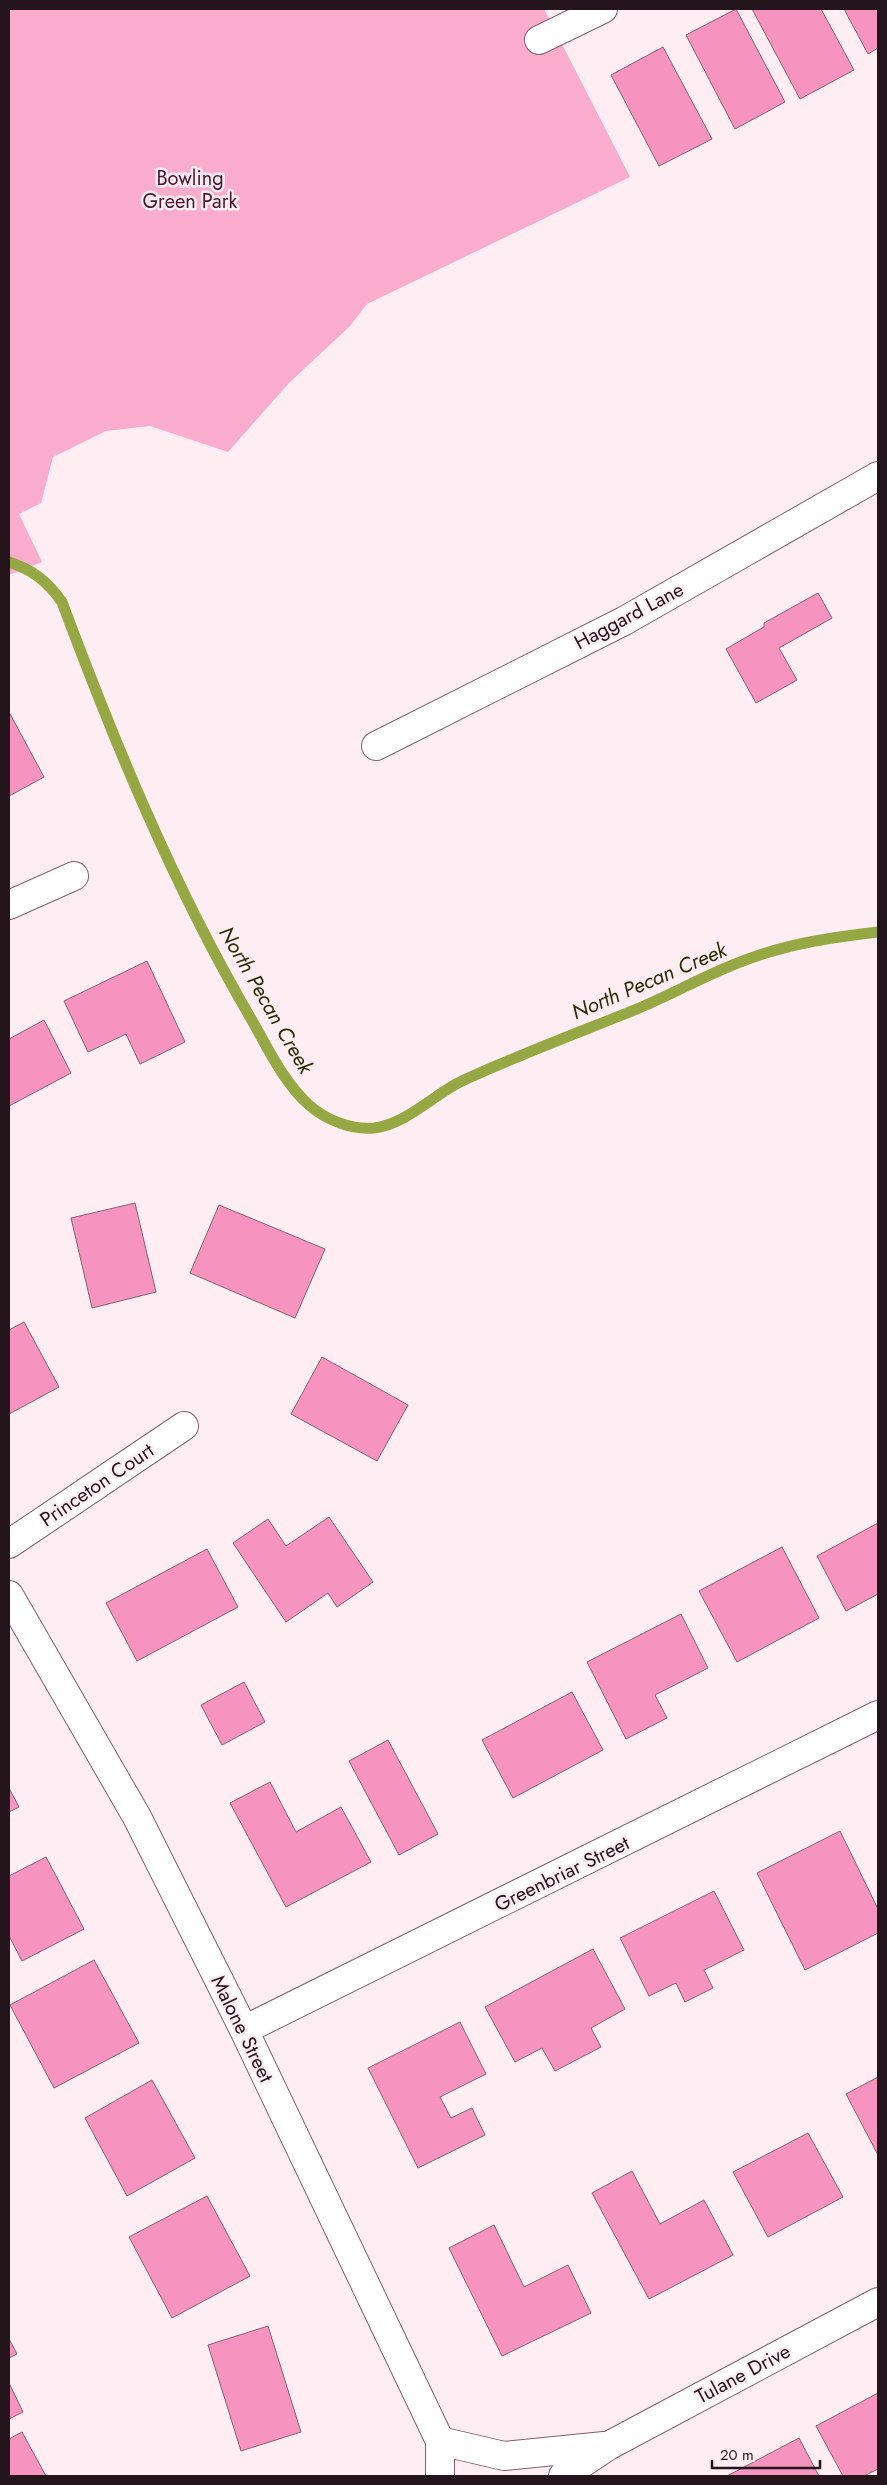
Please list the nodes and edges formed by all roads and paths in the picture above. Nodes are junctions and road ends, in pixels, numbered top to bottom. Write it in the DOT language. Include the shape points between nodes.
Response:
graph roads {
  1 [pos="603,9"];
  2 [pos="539,40"];
  3 [pos="878,476"];
  4 [pos="376,746"];
  5 [pos="74,876"];
  6 [pos="9,905"];
  7 [pos="184,1426"];
  8 [pos="9,1544"];
  9 [pos="9,1595"];
  10 [pos="878,1715"];
  11 [pos="244,2030"];
  12 [pos="878,2302"];
  13 [pos="440,2441"];
  14 [pos="608,2446"];
  15 [pos="440,2476"];
  16 [pos="563,2476"];
  1 -- 2 [label="street"];
  3 -- 4 [label="street, Haggard Lane" via="624,620"];
  5 -- 6 [label="street"];
  7 -- 8 [label="street, Princeton Court"];
  9 -- 11 [label="street, Malone Street" via="137,1817"];
  10 -- 11 [label="street, Greenbriar Street"];
  11 -- 13 [label="street, Malone Street"];
  12 -- 14 [label="street, Tulane Drive"];
  13 -- 14 [label="street, Tulane Drive" via="504,2456"];
  13 -- 15 [label="street, Malone Street"];
  14 -- 16 [label="street, Tulane Drive"];
}
